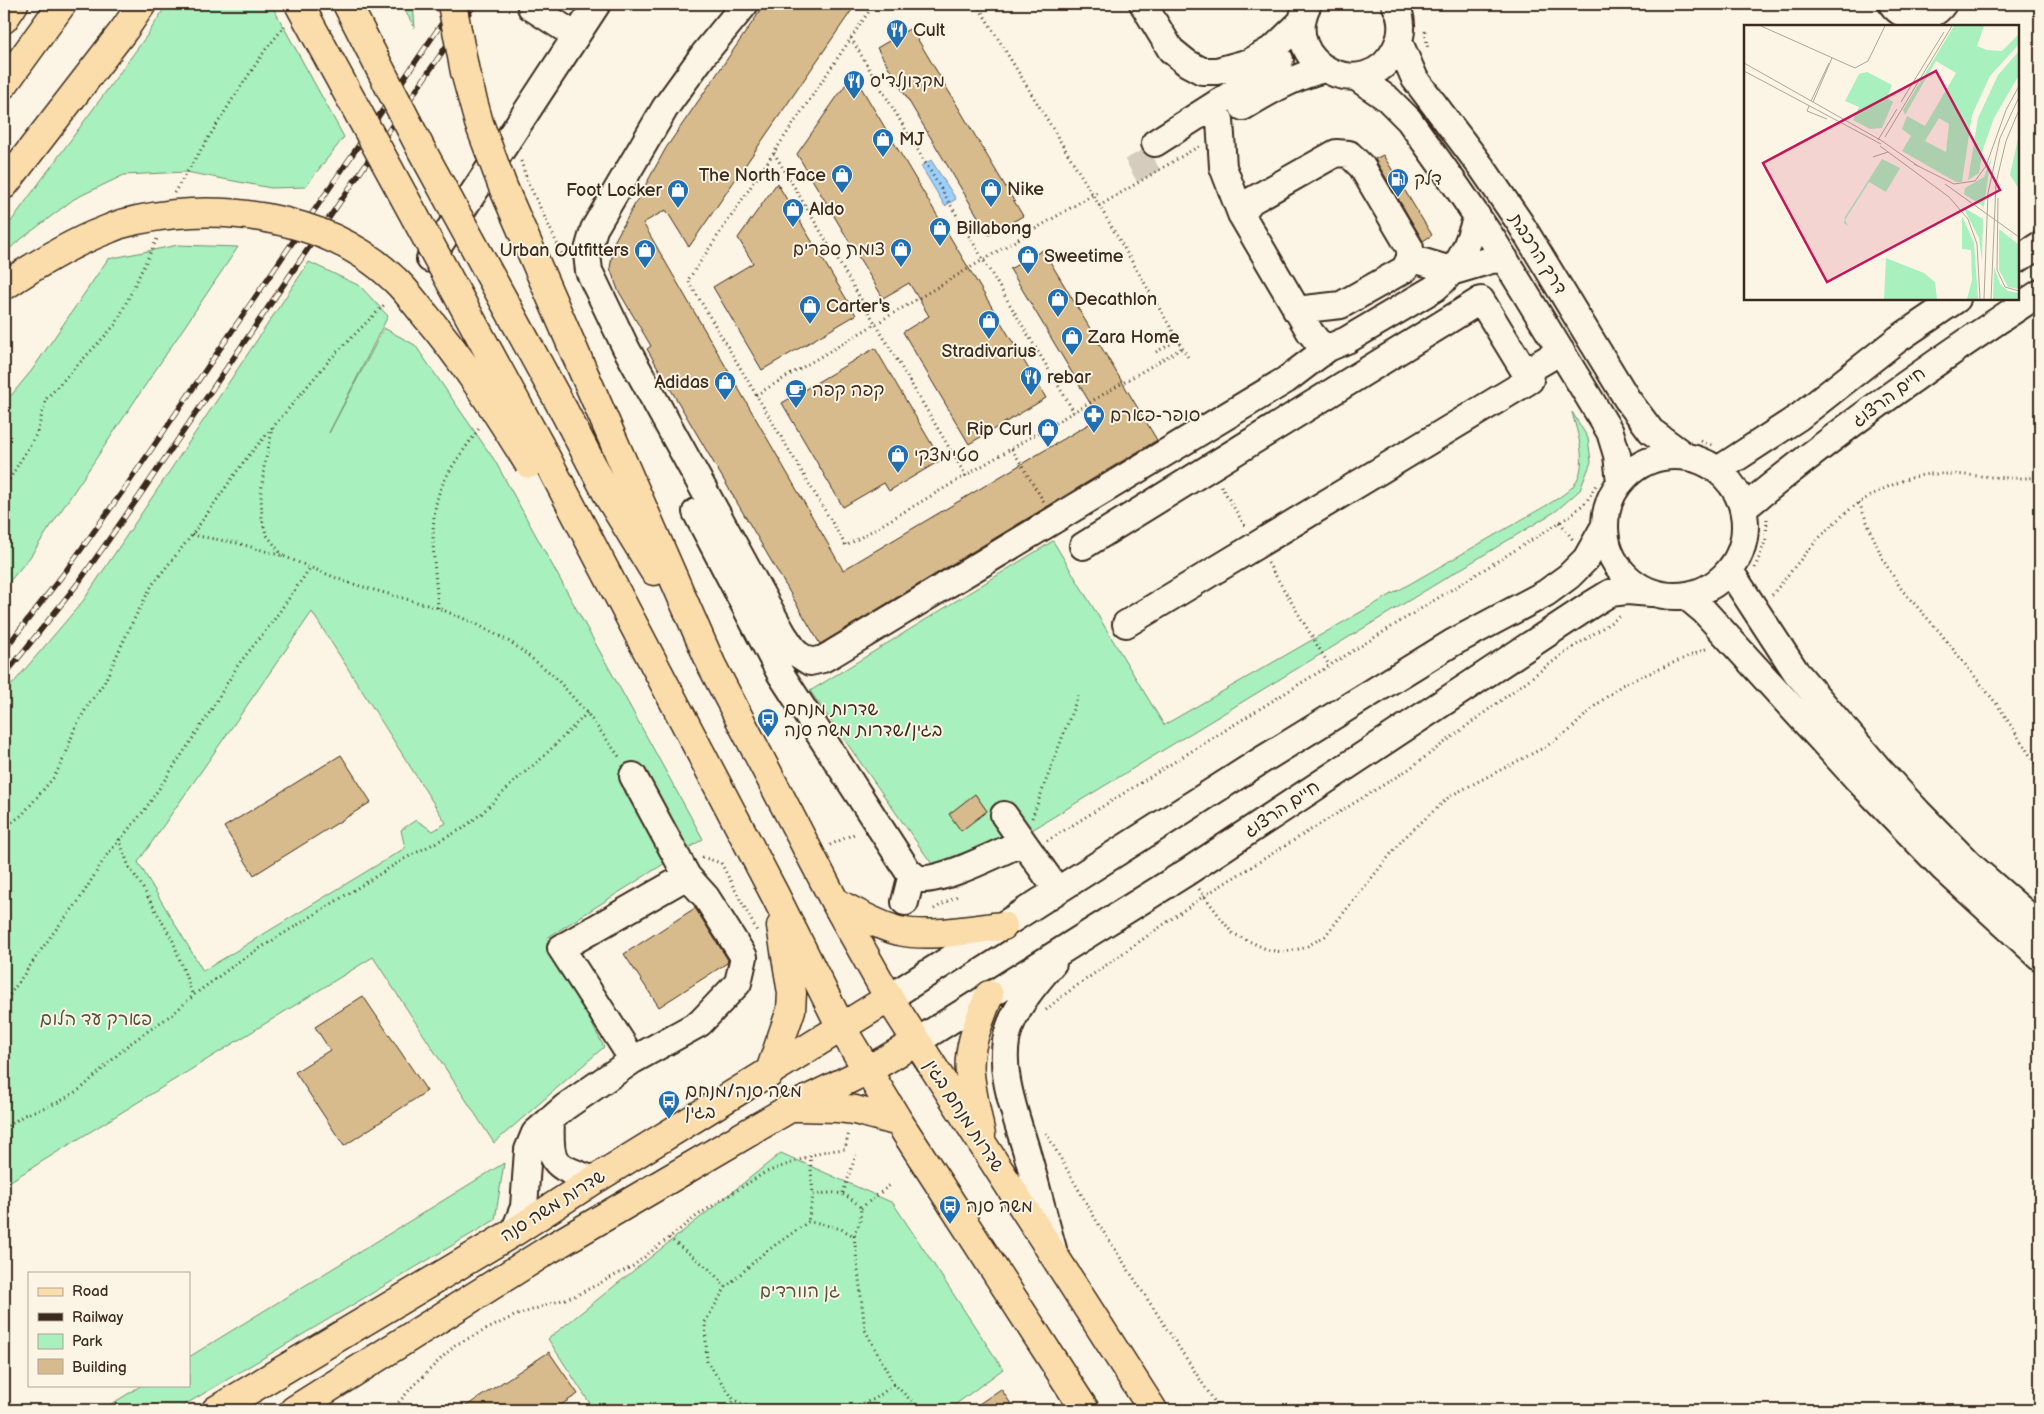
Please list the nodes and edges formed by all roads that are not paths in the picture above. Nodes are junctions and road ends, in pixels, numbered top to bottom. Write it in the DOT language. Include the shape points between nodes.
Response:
graph roads {
  1 [pos="14,4"];
  2 [pos="62,4"];
  3 [pos="142,4"];
  4 [pos="347,4"];
  5 [pos="452,4"];
  6 [pos="597,4"];
  7 [pos="745,4"];
  8 [pos="1892,4"];
  9 [pos="1943,4"];
  10 [pos="1400,6"];
  11 [pos="531,7"];
  12 [pos="1152,7"];
  13 [pos="295,11"];
  14 [pos="1304,14"];
  15 [pos="4,20"];
  16 [pos="576,36"];
  17 [pos="1399,42"];
  18 [pos="1324,69"];
  19 [pos="1356,77"];
  20 [pos="4,84"];
  21 [pos="1221,126"];
  22 [pos="4,185"];
  23 [pos="396,210"];
  24 [pos="1241,214"];
  25 [pos="1477,216"];
  26 [pos="594,228"];
  27 [pos="2040,245"];
  28 [pos="1410,258"];
  29 [pos="2019,258"];
  30 [pos="1505,259"];
  31 [pos="1454,271"];
  32 [pos="4,286"];
  33 [pos="2040,293"];
  34 [pos="1956,300"];
  35 [pos="1296,310"];
  36 [pos="1328,348"];
  37 [pos="1561,351"];
  38 [pos="1525,372"];
  39 [pos="535,455"];
  40 [pos="1685,456"];
  41 [pos="1718,470"];
  42 [pos="1609,482"];
  43 [pos="1743,509"];
  44 [pos="1604,527"];
  45 [pos="1083,546"];
  46 [pos="1730,571"];
  47 [pos="1651,593"];
  48 [pos="1686,596"];
  49 [pos="1126,624"];
  50 [pos="712,666"];
  51 [pos="633,776"];
  52 [pos="1004,816"];
  53 [pos="1026,847"];
  54 [pos="912,874"];
  55 [pos="687,876"];
  56 [pos="1057,890"];
  57 [pos="775,895"];
  58 [pos="834,902"];
  59 [pos="916,907"];
  60 [pos="1003,926"];
  61 [pos="2040,926"];
  62 [pos="1065,949"];
  63 [pos="2040,957"];
  64 [pos="989,995"];
  65 [pos="889,998"];
  66 [pos="841,1027"];
  67 [pos="916,1042"];
  68 [pos="633,1060"];
  69 [pos="868,1070"];
  70 [pos="769,1074"];
  71 [pos="792,1107"];
  72 [pos="551,1119"];
  73 [pos="899,1122"];
  74 [pos="984,1148"];
  75 [pos="594,1180"];
  76 [pos="514,1232"];
  77 [pos="1056,1261"];
  78 [pos="1136,1384"];
  79 [pos="216,1410"];
  80 [pos="294,1410"];
  81 [pos="1085,1410"];
  82 [pos="1153,1410"];
  83 [pos="1160,1410"];
  1 -- 15 [label="main road"];
  2 -- 20 [label="main road"];
  3 -- 22 [label="main road"];
  4 -- 50 [label="main road, bridge" via="421,149 610,498"];
  5 -- 50 [label="main road, bridge" via="479,123 503,187"];
  6 -- 16 [label="street"];
  7 -- 26 [label="street" via="665,108"];
  8 -- 9 [label="street" via="1903,14 1913,17 1933,13"];
  10 -- 17 [label="street"];
  11 -- 16 [label="street"];
  12 -- 14 [label="street" via="1172,50 1202,71 1250,62 1274,48"];
  13 -- 39 [label="main road, bridge" via="403,197"];
  14 -- 18 [label="street" via="1309,53"];
  14 -- 21 [label="street" via="1287,53 1271,69 1158,148"];
  16 -- 23 [label="street" via="436,250"];
  17 -- 19 [label="street" via="1383,66 1370,74"];
  17 -- 40 [label="street, דרך הרכבת" via="1415,79 1520,223 1627,399 1651,431"];
  18 -- 19 [label="street" via="1345,77"];
  18 -- 21 [label="street" via="1282,84"];
  19 -- 25 [label="street, דרך הרכבת" via="1388,99 1409,120"];
  21 -- 24 [label="street" via="1223,166"];
  24 -- 28 [label="street" via="1252,201 1327,158 1336,153 1348,154 1362,167 1410,248"];
  24 -- 35 [label="street"];
  25 -- 30 [label="street, דרך הרכבת"];
  25 -- 31 [label="street"];
  26 -- 36 [label="street" via="587,254 589,271 626,348 783,634 796,653 810,662 832,654 1286,380"];
  26 -- 54 [label="street" via="569,270 780,673"];
  27 -- 29 [label="street"];
  28 -- 31 [label="street"];
  28 -- 35 [label="street" via="1405,269 1341,306"];
  30 -- 31 [label="street"];
  30 -- 37 [label="street, דרך הרכבת"];
  31 -- 36 [label="street" via="1436,288"];
  32 -- 39 [label="main road, bridge" via="64,248 120,224 183,213 222,212 246,214 305,228 344,244 396,280"];
  33 -- 43 [label="street, חיים הרצוג" via="1896,390"];
  34 -- 41 [label="street" via="1898,339 1799,417"];
  35 -- 36 [label="street" via="1318,342"];
  37 -- 38 [label="street"];
  37 -- 42 [label="street, דרך הרכבת" via="1610,432 1617,455"];
  38 -- 45 [label="street" via="1480,300"];
  38 -- 49 [label="street" via="1530,380"];
  39 -- 57 [label="main road" via="654,664"];
  40 -- 41 [label="street"];
  40 -- 42 [label="street" via="1661,457"];
  41 -- 43 [label="street" via="1738,494"];
  42 -- 44 [label="street" via="1611,495"];
  43 -- 46 [label="street" via="1746,531 1741,552"];
  44 -- 47 [label="street" via="1607,548 1617,568 1632,583"];
  44 -- 56 [label="street" via="1586,559 1546,593 1452,642"];
  46 -- 48 [label="street" via="1714,586"];
  46 -- 61 [label="street" via="1796,672 1889,780 1969,864"];
  47 -- 48 [label="street"];
  47 -- 62 [label="street, חיים הרצוג" via="1610,593"];
  48 -- 63 [label="street" via="1944,869"];
  50 -- 58 [label="main road, שדרות מנחם בגין"];
  51 -- 55 [label="street"];
  52 -- 53 [label="street"];
  53 -- 54 [label="street" via="929,879"];
  53 -- 56 [label="street"];
  54 -- 59 [label="street"];
  55 -- 68 [label="street" via="706,897 744,956 738,983 700,1023"];
  55 -- 68 [label="street" via="561,948"];
  56 -- 60 [label="street"];
  57 -- 66 [label="main road"];
  57 -- 70 [label="main road" via="792,993 791,1010"];
  58 -- 60 [label="main road" via="899,931 946,932"];
  58 -- 65 [label="main road, שדרות מנחם בגין"];
  60 -- 65 [label="street"];
  62 -- 64 [label="street, חיים הרצוג"];
  62 -- 77 [label="street" via="1018,1010 1010,1027 1006,1062 1013,1101"];
  64 -- 67 [label="street, חיים הרצוג"];
  64 -- 74 [label="main road" via="977,1029 970,1066"];
  65 -- 66 [label="main road, שדרות משה סנה"];
  65 -- 67 [label="main road, שדרות מנחם בגין"];
  66 -- 69 [label="main road"];
  66 -- 70 [label="main road, שדרות משה סנה"];
  67 -- 69 [label="main road, שדרות משה סנה"];
  67 -- 74 [label="main road, שדרות מנחם בגין"];
  68 -- 72 [label="street"];
  69 -- 71 [label="main road, שדרות משה סנה"];
  69 -- 73 [label="main road"];
  70 -- 75 [label="main road, שדרות משה סנה"];
  71 -- 73 [label="main road" via="855,1110"];
  71 -- 80 [label="main road, שדרות משה סנה" via="548,1250"];
  72 -- 75 [label="street" via="550,1146 554,1159 566,1170"];
  72 -- 76 [label="street" via="535,1133 528,1150 524,1207"];
  73 -- 81 [label="main road"];
  74 -- 77 [label="main road, שדרות מנחם בגין"];
  75 -- 76 [label="main road, שדרות משה סנה"];
  76 -- 79 [label="main road, שדרות משה סנה"];
  77 -- 78 [label="main road, שדרות מנחם בגין"];
  78 -- 82 [label="main road, שדרות מנחם בגין"];
  78 -- 83 [label="main road"];
}
